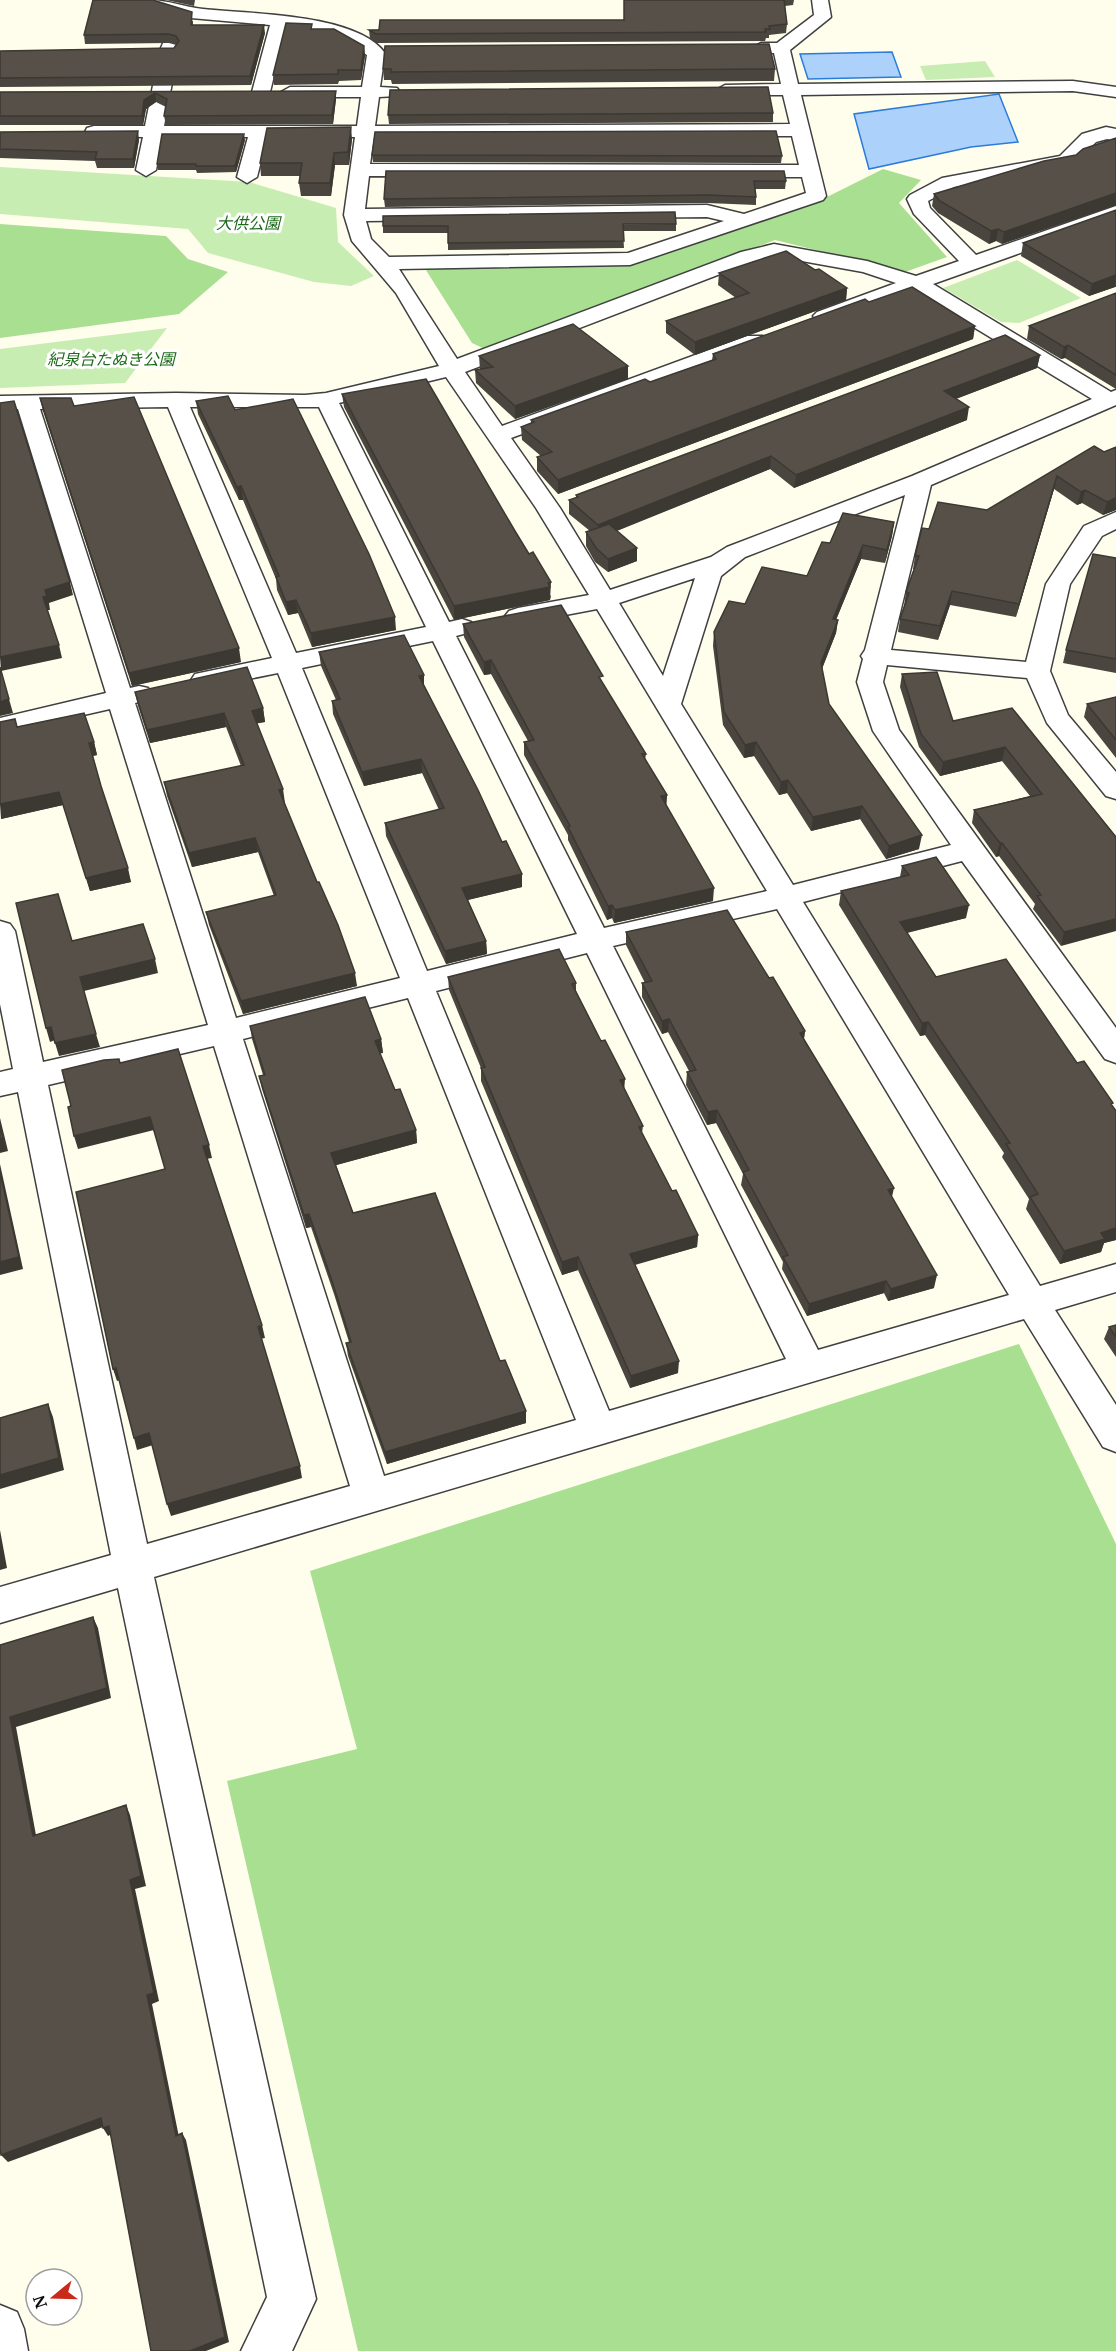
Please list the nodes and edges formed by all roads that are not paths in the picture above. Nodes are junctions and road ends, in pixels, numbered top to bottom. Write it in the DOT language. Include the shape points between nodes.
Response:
graph roads {
  1 [pos="158,0"];
  2 [pos="820,0"];
  3 [pos="185,13"];
  4 [pos="279,22"];
  5 [pos="746,48"];
  6 [pos="781,48"];
  7 [pos="169,50"];
  8 [pos="372,50"];
  9 [pos="395,50"];
  10 [pos="147,51"];
  11 [pos="792,89"];
  12 [pos="710,90"];
  13 [pos="154,92"];
  14 [pos="182,92"];
  15 [pos="239,92"];
  16 [pos="261,92"];
  17 [pos="370,92"];
  18 [pos="406,92"];
  19 [pos="1116,92"];
  20 [pos="801,130"];
  21 [pos="258,131"];
  22 [pos="71,132"];
  23 [pos="153,132"];
  24 [pos="364,132"];
  25 [pos="1116,135"];
  26 [pos="359,170"];
  27 [pos="146,171"];
  28 [pos="810,171"];
  29 [pos="247,177"];
  30 [pos="1116,212"];
  31 [pos="354,215"];
  32 [pos="745,220"];
  33 [pos="970,262"];
  34 [pos="384,263"];
  35 [pos="916,283"];
  36 [pos="806,323"];
  37 [pos="1026,328"];
  38 [pos="772,335"];
  39 [pos="1004,337"];
  40 [pos="982,345"];
  41 [pos="452,369"];
  42 [pos="1112,398"];
  43 [pos="176,400"];
  44 [pos="326,400"];
  45 [pos="27,402"];
  46 [pos="0,403"];
  47 [pos="498,435"];
  48 [pos="920,481"];
  49 [pos="570,500"];
  50 [pos="548,508"];
  51 [pos="1116,519"];
  52 [pos="720,562"];
  53 [pos="604,600"];
  54 [pos="442,631"];
  55 [pos="874,656"];
  56 [pos="287,662"];
  57 [pos="1037,671"];
  58 [pos="118,698"];
  59 [pos="667,705"];
  60 [pos="0,726"];
  61 [pos="1116,789"];
  62 [pos="969,850"];
  63 [pos="786,897"];
  64 [pos="0,931"];
  65 [pos="596,939"];
  66 [pos="417,983"];
  67 [pos="227,1032"];
  68 [pos="1116,1051"];
  69 [pos="15,1081"];
  70 [pos="1116,1278"];
  71 [pos="1031,1301"];
  72 [pos="808,1367"];
  73 [pos="598,1429"];
  74 [pos="1116,1436"];
  75 [pos="372,1498"];
  76 [pos="133,1567"];
  77 [pos="0,1605"];
  78 [pos="0,2329"];
  79 [pos="3,2351"];
  80 [pos="266,2351"];
  1 -- 3 [label="street"];
  2 -- 6 [label="street" via="823,17"];
  3 -- 4 [label="street"];
  3 -- 7 [label="street"];
  4 -- 8 [label="street" via="336,31"];
  4 -- 16 [label="street"];
  5 -- 6 [label="street"];
  6 -- 11 [label="street"];
  7 -- 10 [label="street"];
  7 -- 13 [label="street"];
  8 -- 9 [label="street"];
  8 -- 17 [label="street" via="376,53"];
  11 -- 12 [label="street"];
  11 -- 19 [label="street" via="1073,86"];
  11 -- 20 [label="street"];
  13 -- 14 [label="street"];
  13 -- 23 [label="street"];
  15 -- 16 [label="street"];
  16 -- 17 [label="street"];
  17 -- 18 [label="street"];
  17 -- 24 [label="street"];
  20 -- 24 [label="street"];
  20 -- 28 [label="street"];
  21 -- 23 [label="street"];
  21 -- 24 [label="street"];
  21 -- 29 [label="street"];
  22 -- 23 [label="street"];
  23 -- 27 [label="street"];
  24 -- 26 [label="street"];
  25 -- 33 [label="street" via="1106,133 1089,138 1066,161 950,182 917,199 921,210"];
  26 -- 28 [label="street"];
  26 -- 31 [label="street"];
  28 -- 32 [label="street" via="816,196"];
  30 -- 33 [label="street"];
  31 -- 32 [label="street" via="707,211"];
  31 -- 34 [label="street" via="362,241"];
  32 -- 34 [label="street" via="630,259"];
  33 -- 35 [label="street"];
  34 -- 41 [label="street"];
  35 -- 36 [label="street"];
  35 -- 39 [label="street"];
  35 -- 41 [label="street" via="867,267 774,250 748,256"];
  37 -- 39 [label="street"];
  38 -- 47 [label="street"];
  39 -- 40 [label="street"];
  39 -- 42 [label="street"];
  41 -- 44 [label="street"];
  41 -- 47 [label="street"];
  42 -- 48 [label="street"];
  43 -- 44 [label="street"];
  43 -- 45 [label="street"];
  43 -- 56 [label="street"];
  44 -- 54 [label="street"];
  45 -- 46 [label="street"];
  45 -- 58 [label="street"];
  47 -- 50 [label="street"];
  48 -- 52 [label="street" via="736,552"];
  48 -- 55 [label="street"];
  49 -- 50 [label="street"];
  50 -- 53 [label="street"];
  51 -- 57 [label="street" via="1093,531 1059,584"];
  52 -- 53 [label="street"];
  52 -- 59 [label="street" via="709,573"];
  53 -- 54 [label="street"];
  53 -- 59 [label="street"];
  54 -- 56 [label="street"];
  54 -- 65 [label="street"];
  55 -- 57 [label="street"];
  55 -- 62 [label="street" via="870,682 886,731"];
  56 -- 58 [label="street"];
  56 -- 66 [label="street"];
  57 -- 61 [label="street" via="1056,717"];
  58 -- 60 [label="street"];
  58 -- 67 [label="street"];
  59 -- 63 [label="street"];
  62 -- 63 [label="street"];
  62 -- 68 [label="street"];
  63 -- 65 [label="street"];
  63 -- 71 [label="street"];
  64 -- 69 [label="street"];
  65 -- 66 [label="street"];
  65 -- 72 [label="street"];
  66 -- 67 [label="street"];
  66 -- 73 [label="street"];
  67 -- 69 [label="street"];
  67 -- 75 [label="street"];
  69 -- 76 [label="street"];
  70 -- 71 [label="street"];
  71 -- 72 [label="street"];
  71 -- 74 [label="street"];
  72 -- 73 [label="street"];
  73 -- 75 [label="street"];
  75 -- 76 [label="street"];
  76 -- 77 [label="street"];
  76 -- 80 [label="street" via="292,2299"];
  78 -- 79 [label="street"];
}
